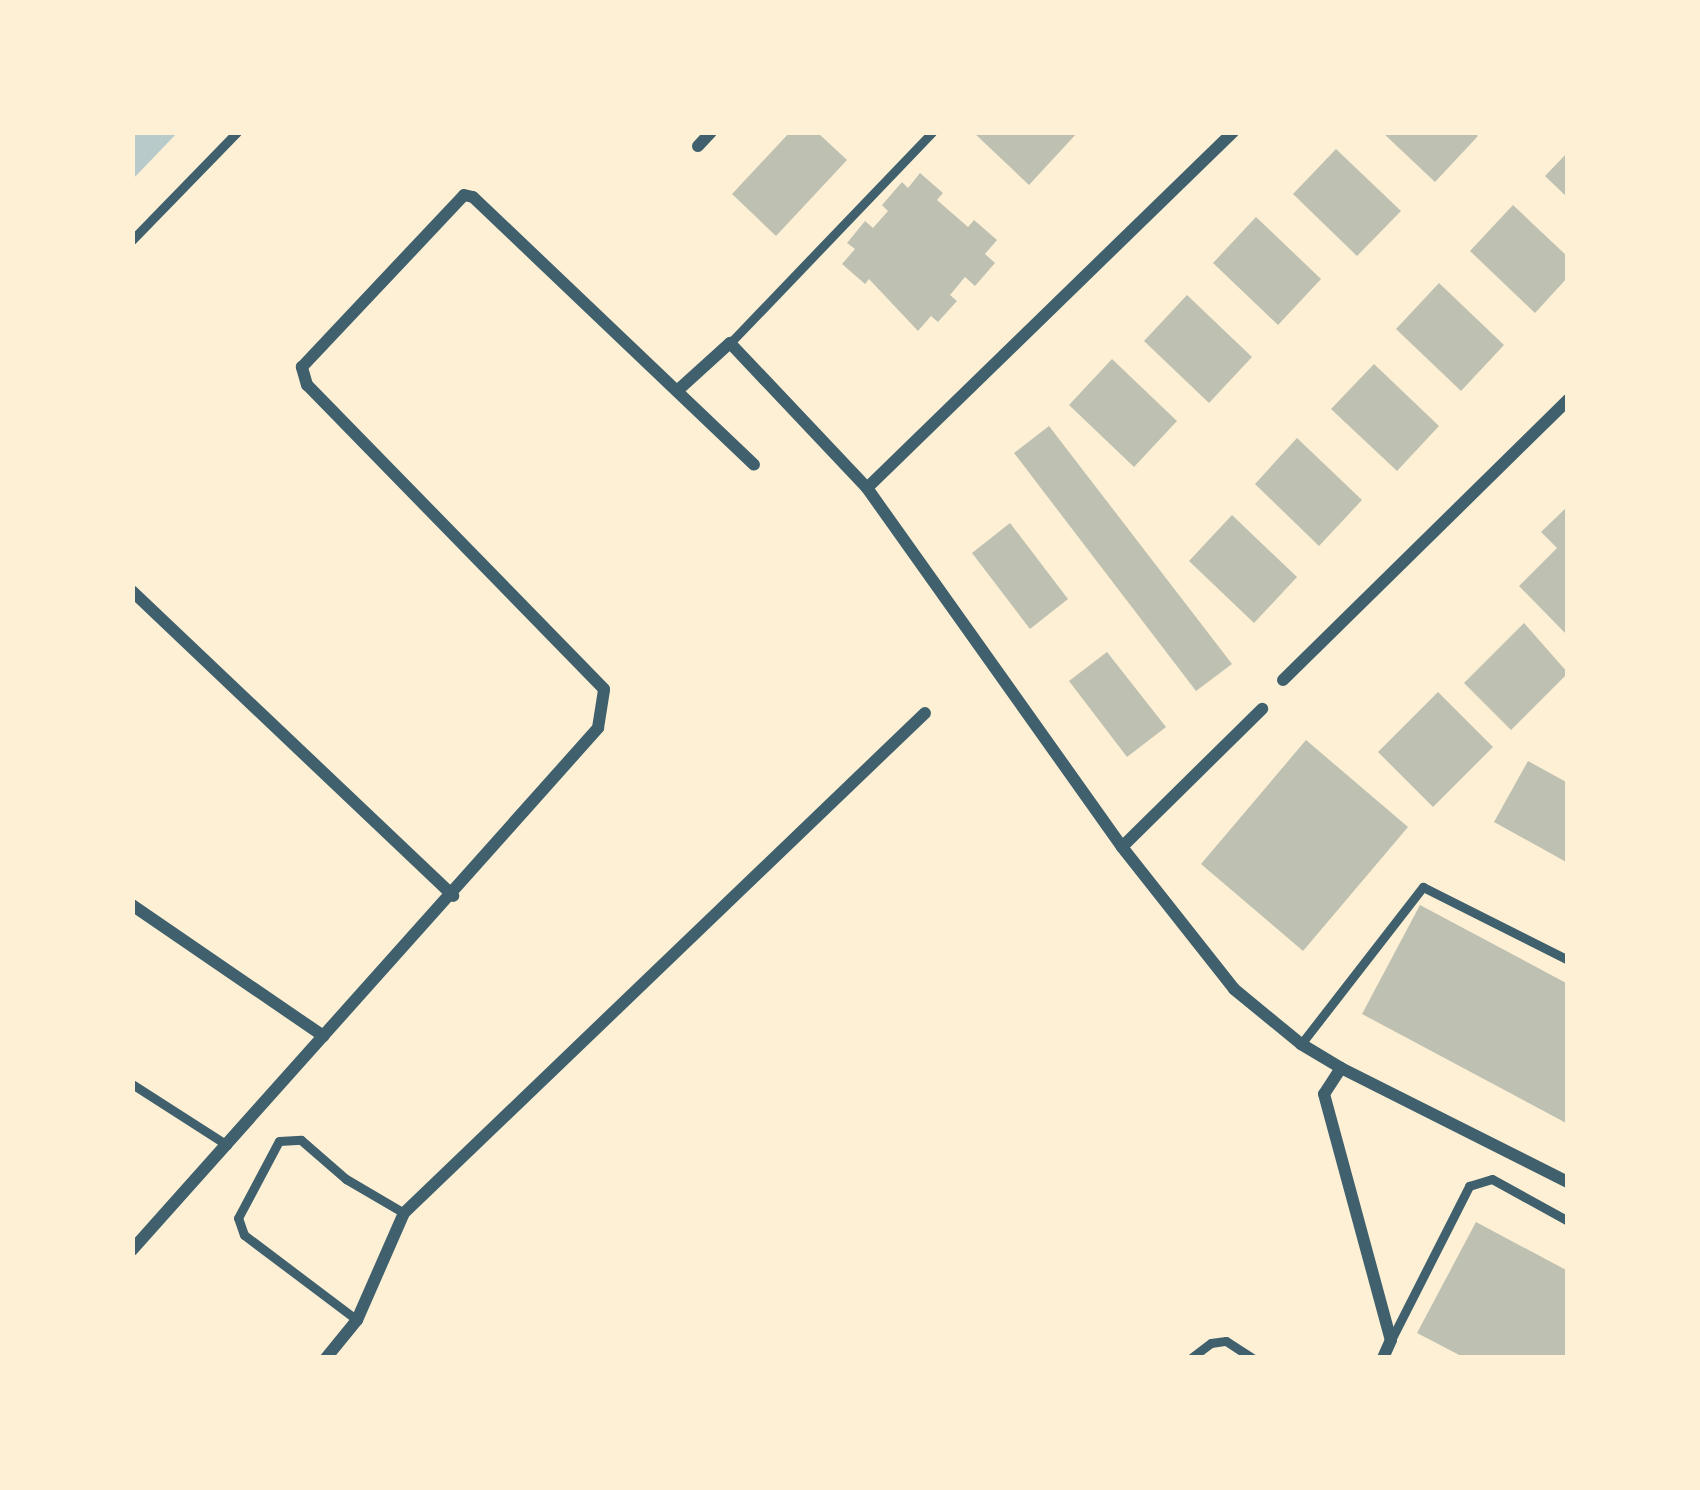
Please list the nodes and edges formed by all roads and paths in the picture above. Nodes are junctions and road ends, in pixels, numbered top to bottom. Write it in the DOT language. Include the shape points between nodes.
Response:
graph roads {
  1 [pos="237,132"];
  2 [pos="711,132"];
  3 [pos="932,132"];
  4 [pos="1233,132"];
  5 [pos="698,146"];
  6 [pos="132,240"];
  7 [pos="730,343"];
  8 [pos="677,391"];
  9 [pos="1568,400"];
  10 [pos="754,464"];
  11 [pos="867,488"];
  12 [pos="132,591"];
  13 [pos="1283,680"];
  14 [pos="1262,709"];
  15 [pos="925,712"];
  16 [pos="1122,847"];
  17 [pos="453,896"];
  18 [pos="132,904"];
  19 [pos="1568,960"];
  20 [pos="323,1036"];
  21 [pos="1301,1044"];
  22 [pos="1342,1068"];
  23 [pos="132,1084"];
  24 [pos="227,1145"];
  25 [pos="1568,1182"];
  26 [pos="404,1214"];
  27 [pos="1568,1221"];
  28 [pos="132,1250"];
  29 [pos="357,1320"];
  30 [pos="1391,1340"];
  31 [pos="326,1358"];
  32 [pos="1192,1358"];
  33 [pos="1252,1358"];
  34 [pos="1383,1358"];
  1 -- 6 [label="lane"];
  2 -- 5 [label="street"];
  3 -- 7 [label="lane"];
  4 -- 11 [label="street"];
  7 -- 8 [label="street"];
  7 -- 11 [label="street"];
  8 -- 10 [label="street"];
  8 -- 17 [label="street" via="464,195 302,367 308,385 604,689 598,728"];
  9 -- 13 [label="street"];
  11 -- 16 [label="street"];
  12 -- 17 [label="street"];
  14 -- 16 [label="street"];
  15 -- 26 [label="street"];
  16 -- 21 [label="street" via="1234,989"];
  17 -- 20 [label="street"];
  18 -- 20 [label="street"];
  19 -- 21 [label="lane" via="1423,887"];
  20 -- 24 [label="street"];
  21 -- 22 [label="street"];
  22 -- 25 [label="street"];
  22 -- 30 [label="street" via="1324,1094"];
  23 -- 24 [label="lane"];
  24 -- 28 [label="street"];
  26 -- 29 [label="street"];
  26 -- 29 [label="lane" via="346,1180 301,1140 279,1141 238,1218 244,1235"];
  27 -- 30 [label="lane" via="1492,1179 1469,1186"];
  29 -- 31 [label="street"];
  30 -- 34 [label="street"];
  32 -- 33 [label="lane" via="1226,1341"];
}
